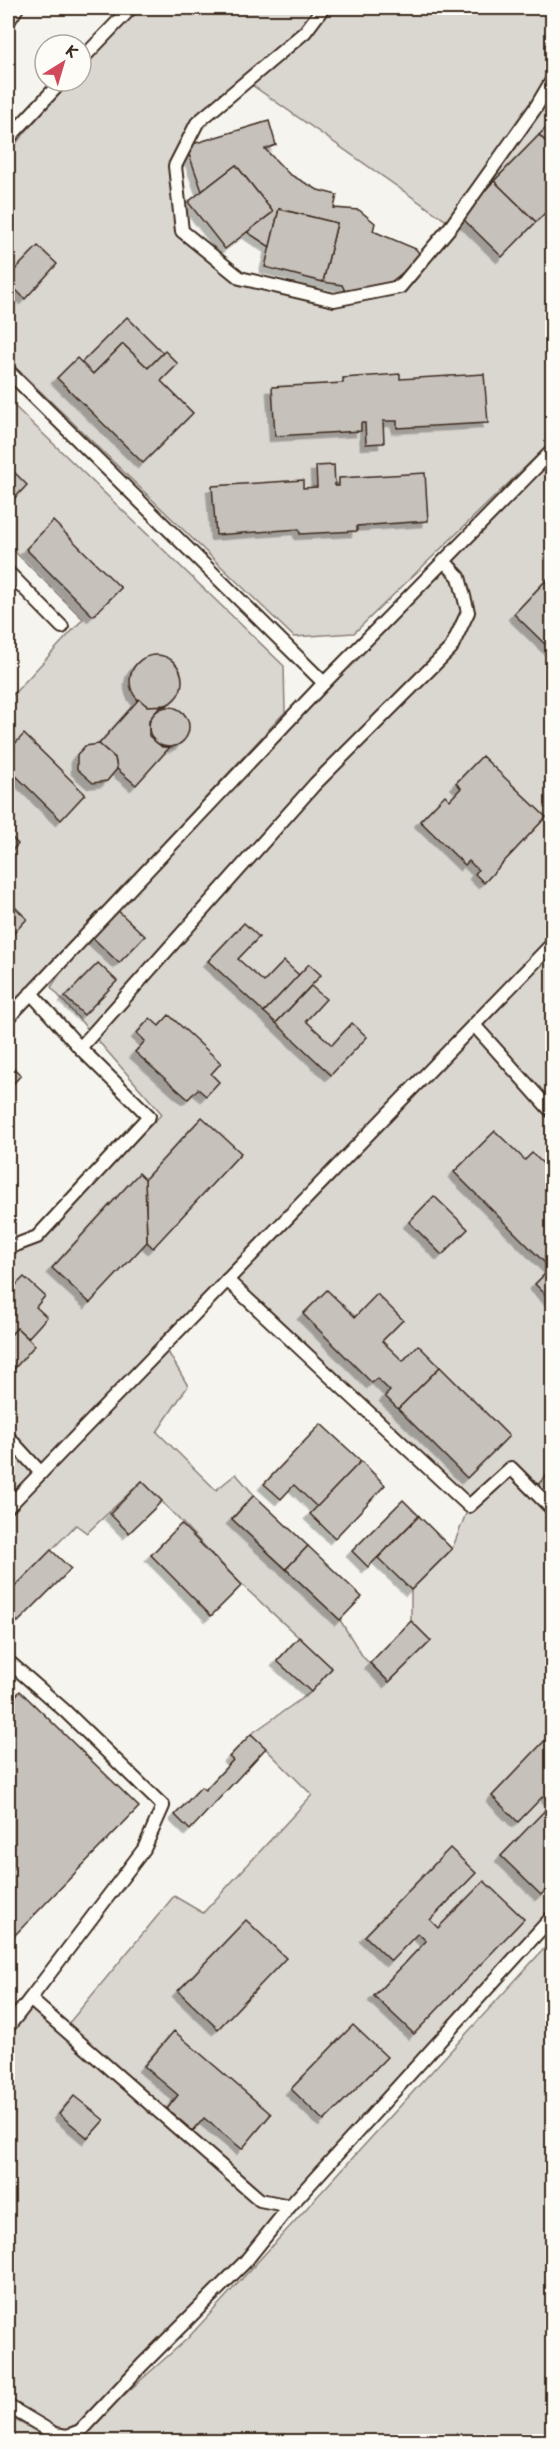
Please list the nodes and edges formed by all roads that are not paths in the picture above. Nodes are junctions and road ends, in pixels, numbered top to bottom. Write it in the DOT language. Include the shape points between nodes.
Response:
graph roads {
  1 [pos="16,8"];
  2 [pos="131,8"];
  3 [pos="323,8"];
  4 [pos="8,22"];
  5 [pos="93,48"];
  6 [pos="552,80"];
  7 [pos="51,93"];
  8 [pos="8,139"];
  9 [pos="8,371"];
  10 [pos="552,451"];
  11 [pos="445,562"];
  12 [pos="8,572"];
  13 [pos="62,627"];
  14 [pos="324,683"];
  15 [pos="552,944"];
  16 [pos="31,993"];
  17 [pos="8,1018"];
  18 [pos="474,1025"];
  19 [pos="81,1048"];
  20 [pos="552,1112"];
  21 [pos="8,1248"];
  22 [pos="227,1280"];
  23 [pos="8,1437"];
  24 [pos="41,1473"];
  25 [pos="8,1507"];
  26 [pos="552,1509"];
  27 [pos="8,1661"];
  28 [pos="552,1917"];
  29 [pos="30,1999"];
  30 [pos="8,2027"];
  31 [pos="290,2206"];
  32 [pos="8,2406"];
  1 -- 4 [label="lane"];
  2 -- 5 [label="lane"];
  3 -- 6 [label="lane" via="305,32 197,123 175,166 182,231 240,278 334,300 400,287 452,225"];
  7 -- 8 [label="lane"];
  9 -- 14 [label="lane"];
  10 -- 11 [label="lane"];
  11 -- 14 [label="lane"];
  11 -- 19 [label="lane" via="459,577 468,612 451,648 315,784"];
  12 -- 13 [label="lane"];
  14 -- 16 [label="lane"];
  15 -- 18 [label="lane"];
  16 -- 17 [label="lane"];
  16 -- 19 [label="lane"];
  18 -- 20 [label="lane"];
  18 -- 22 [label="lane"];
  19 -- 21 [label="lane" via="148,1116 37,1237"];
  22 -- 24 [label="lane"];
  22 -- 26 [label="lane" via="469,1506 510,1468"];
  23 -- 24 [label="lane"];
  24 -- 25 [label="lane"];
  27 -- 29 [label="lane" via="164,1806 144,1849"];
  28 -- 31 [label="lane"];
  29 -- 30 [label="lane"];
  29 -- 31 [label="lane" via="260,2200"];
  31 -- 32 [label="lane" via="245,2262 80,2431 67,2436 55,2434"];
}
